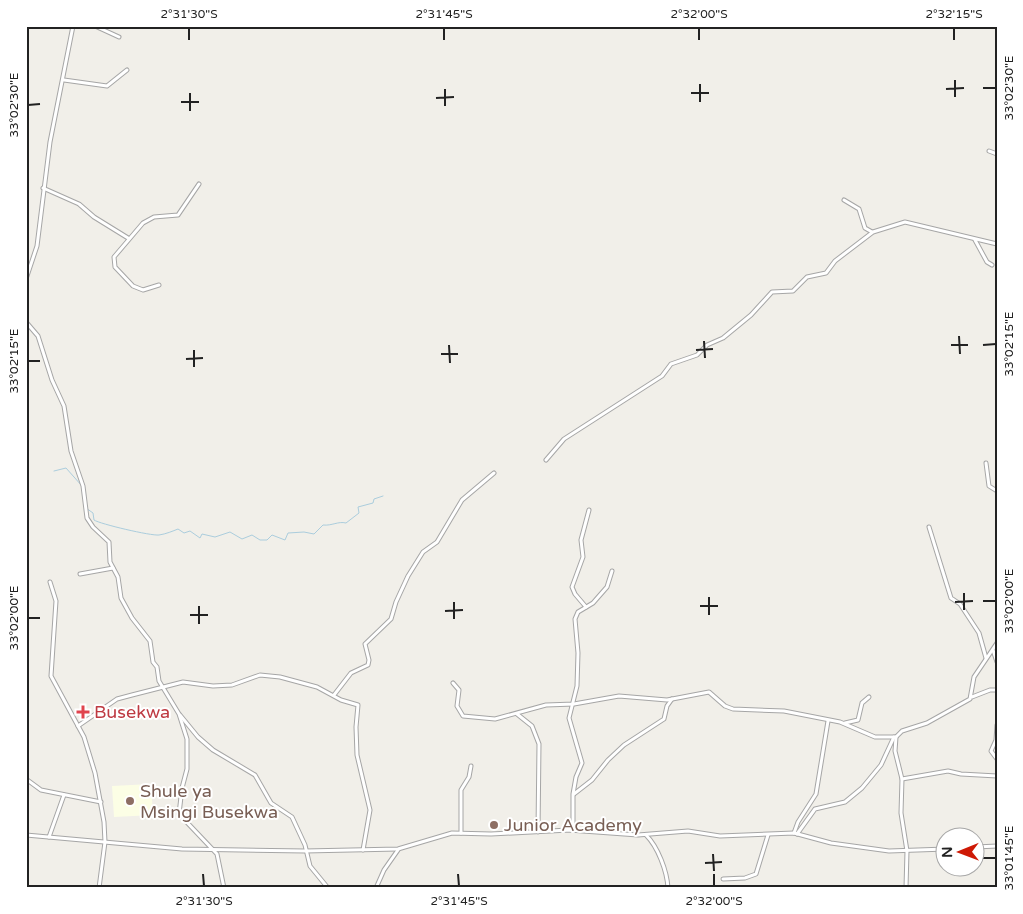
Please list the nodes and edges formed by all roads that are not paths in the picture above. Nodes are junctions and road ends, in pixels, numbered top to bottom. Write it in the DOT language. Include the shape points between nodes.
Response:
graph roads {
  1 [pos="73,26"];
  2 [pos="94,26"];
  3 [pos="119,37"];
  4 [pos="128,70"];
  5 [pos="64,80"];
  6 [pos="989,151"];
  7 [pos="997,154"];
  8 [pos="199,184"];
  9 [pos="43,188"];
  10 [pos="844,200"];
  11 [pos="873,232"];
  12 [pos="128,238"];
  13 [pos="974,239"];
  14 [pos="997,244"];
  15 [pos="992,265"];
  16 [pos="26,278"];
  17 [pos="159,285"];
  18 [pos="26,322"];
  19 [pos="546,460"];
  20 [pos="986,463"];
  21 [pos="494,473"];
  22 [pos="997,491"];
  23 [pos="589,510"];
  24 [pos="929,527"];
  25 [pos="113,568"];
  26 [pos="612,571"];
  27 [pos="80,574"];
  28 [pos="50,582"];
  29 [pos="586,607"];
  30 [pos="997,643"];
  31 [pos="992,649"];
  32 [pos="986,658"];
  33 [pos="997,662"];
  34 [pos="453,683"];
  35 [pos="162,688"];
  36 [pos="997,690"];
  37 [pos="334,695"];
  38 [pos="869,697"];
  39 [pos="972,697"];
  40 [pos="673,698"];
  41 [pos="574,704"];
  42 [pos="179,714"];
  43 [pos="517,714"];
  44 [pos="828,721"];
  45 [pos="844,724"];
  46 [pos="997,725"];
  47 [pos="78,726"];
  48 [pos="895,737"];
  49 [pos="997,759"];
  50 [pos="471,766"];
  51 [pos="997,776"];
  52 [pos="902,778"];
  53 [pos="26,779"];
  54 [pos="574,794"];
  55 [pos="64,795"];
  56 [pos="100,802"];
  57 [pos="573,830"];
  58 [pos="538,832"];
  59 [pos="461,833"];
  60 [pos="646,834"];
  61 [pos="796,834"];
  62 [pos="26,835"];
  63 [pos="768,835"];
  64 [pos="49,836"];
  65 [pos="105,842"];
  66 [pos="212,849"];
  67 [pos="398,849"];
  68 [pos="362,850"];
  69 [pos="936,850"];
  70 [pos="305,851"];
  71 [pos="907,851"];
  72 [pos="723,879"];
  73 [pos="100,888"];
  74 [pos="224,888"];
  75 [pos="328,888"];
  76 [pos="376,888"];
  77 [pos="668,888"];
  78 [pos="906,888"];
  1 -- 5 [label="street"];
  2 -- 3 [label="street"];
  4 -- 5 [label="street" via="107,86"];
  5 -- 9 [label="street"];
  6 -- 7 [label="street"];
  8 -- 12 [label="street" via="178,215 149,220"];
  9 -- 12 [label="street" via="79,204"];
  9 -- 16 [label="street" via="37,246"];
  10 -- 11 [label="street" via="859,209 865,228"];
  11 -- 13 [label="street" via="907,222"];
  11 -- 19 [label="street" via="835,261 826,273 807,277 793,291 772,292 723,338 707,345 697,355 671,364 662,376 564,439"];
  12 -- 17 [label="street" via="114,257 115,267 140,289"];
  13 -- 14 [label="street"];
  13 -- 15 [label="street"];
  18 -- 25 [label="street" via="38,336 64,406 86,512 90,523 109,542"];
  20 -- 22 [label="street" via="989,486"];
  21 -- 37 [label="street" via="466,496 437,542 423,552 396,602 392,620 365,644 368,666 351,673"];
  23 -- 29 [label="street" via="581,540 583,556 572,587"];
  24 -- 32 [label="street" via="950,598 960,604 979,633"];
  25 -- 27 [label="street"];
  25 -- 35 [label="street" via="124,604 150,641"];
  26 -- 29 [label="street" via="607,587"];
  28 -- 47 [label="street" via="56,601 51,676"];
  29 -- 41 [label="street" via="578,612 575,619 578,653"];
  30 -- 31 [label="street"];
  31 -- 32 [label="street"];
  31 -- 33 [label="street"];
  32 -- 39 [label="street" via="974,677"];
  34 -- 43 [label="street" via="459,689 456,706 464,716 496,719"];
  35 -- 37 [label="street" via="189,682 232,685 264,675 317,687"];
  35 -- 42 [label="street"];
  35 -- 47 [label="street" via="117,699"];
  36 -- 39 [label="street"];
  37 -- 68 [label="street" via="358,705 357,755 370,810"];
  38 -- 45 [label="street" via="861,706 858,720"];
  39 -- 48 [label="street" via="936,719 902,731"];
  40 -- 41 [label="street" via="653,700 624,696"];
  40 -- 44 [label="street" via="709,692 733,709 784,711"];
  40 -- 54 [label="street" via="664,719 624,744 592,780"];
  41 -- 43 [label="street" via="549,705"];
  41 -- 54 [label="street" via="570,720 582,763"];
  42 -- 66 [label="street" via="188,743 179,814"];
  42 -- 70 [label="street" via="214,750 255,775 271,803 292,817"];
  43 -- 58 [label="street" via="532,726 539,744"];
  44 -- 45 [label="street"];
  44 -- 61 [label="street" via="816,794 798,822"];
  45 -- 48 [label="street" via="869,735"];
  46 -- 49 [label="street" via="991,751"];
  47 -- 56 [label="street" via="95,774"];
  48 -- 52 [label="street" via="895,755"];
  48 -- 61 [label="street" via="881,765 862,788 845,802 815,809"];
  50 -- 59 [label="street" via="462,788"];
  51 -- 52 [label="street" via="948,771"];
  52 -- 71 [label="street" via="901,812"];
  53 -- 55 [label="street" via="41,790"];
  54 -- 57 [label="street"];
  55 -- 56 [label="street"];
  55 -- 64 [label="street"];
  56 -- 65 [label="street"];
  57 -- 58 [label="street"];
  57 -- 60 [label="street"];
  58 -- 59 [label="street"];
  59 -- 67 [label="street"];
  60 -- 63 [label="street" via="688,831 720,836"];
  60 -- 77 [label="street" via="656,846 668,878"];
  61 -- 63 [label="street"];
  61 -- 71 [label="street" via="858,847"];
  62 -- 64 [label="street"];
  63 -- 72 [label="street" via="756,874"];
  64 -- 65 [label="street"];
  65 -- 66 [label="street"];
  65 -- 73 [label="street" via="98,882"];
  66 -- 70 [label="street"];
  66 -- 74 [label="street" via="218,857"];
  67 -- 68 [label="street"];
  67 -- 76 [label="street"];
  68 -- 70 [label="street"];
  69 -- 71 [label="street"];
  70 -- 75 [label="street" via="314,873"];
  71 -- 78 [label="street"];
}
